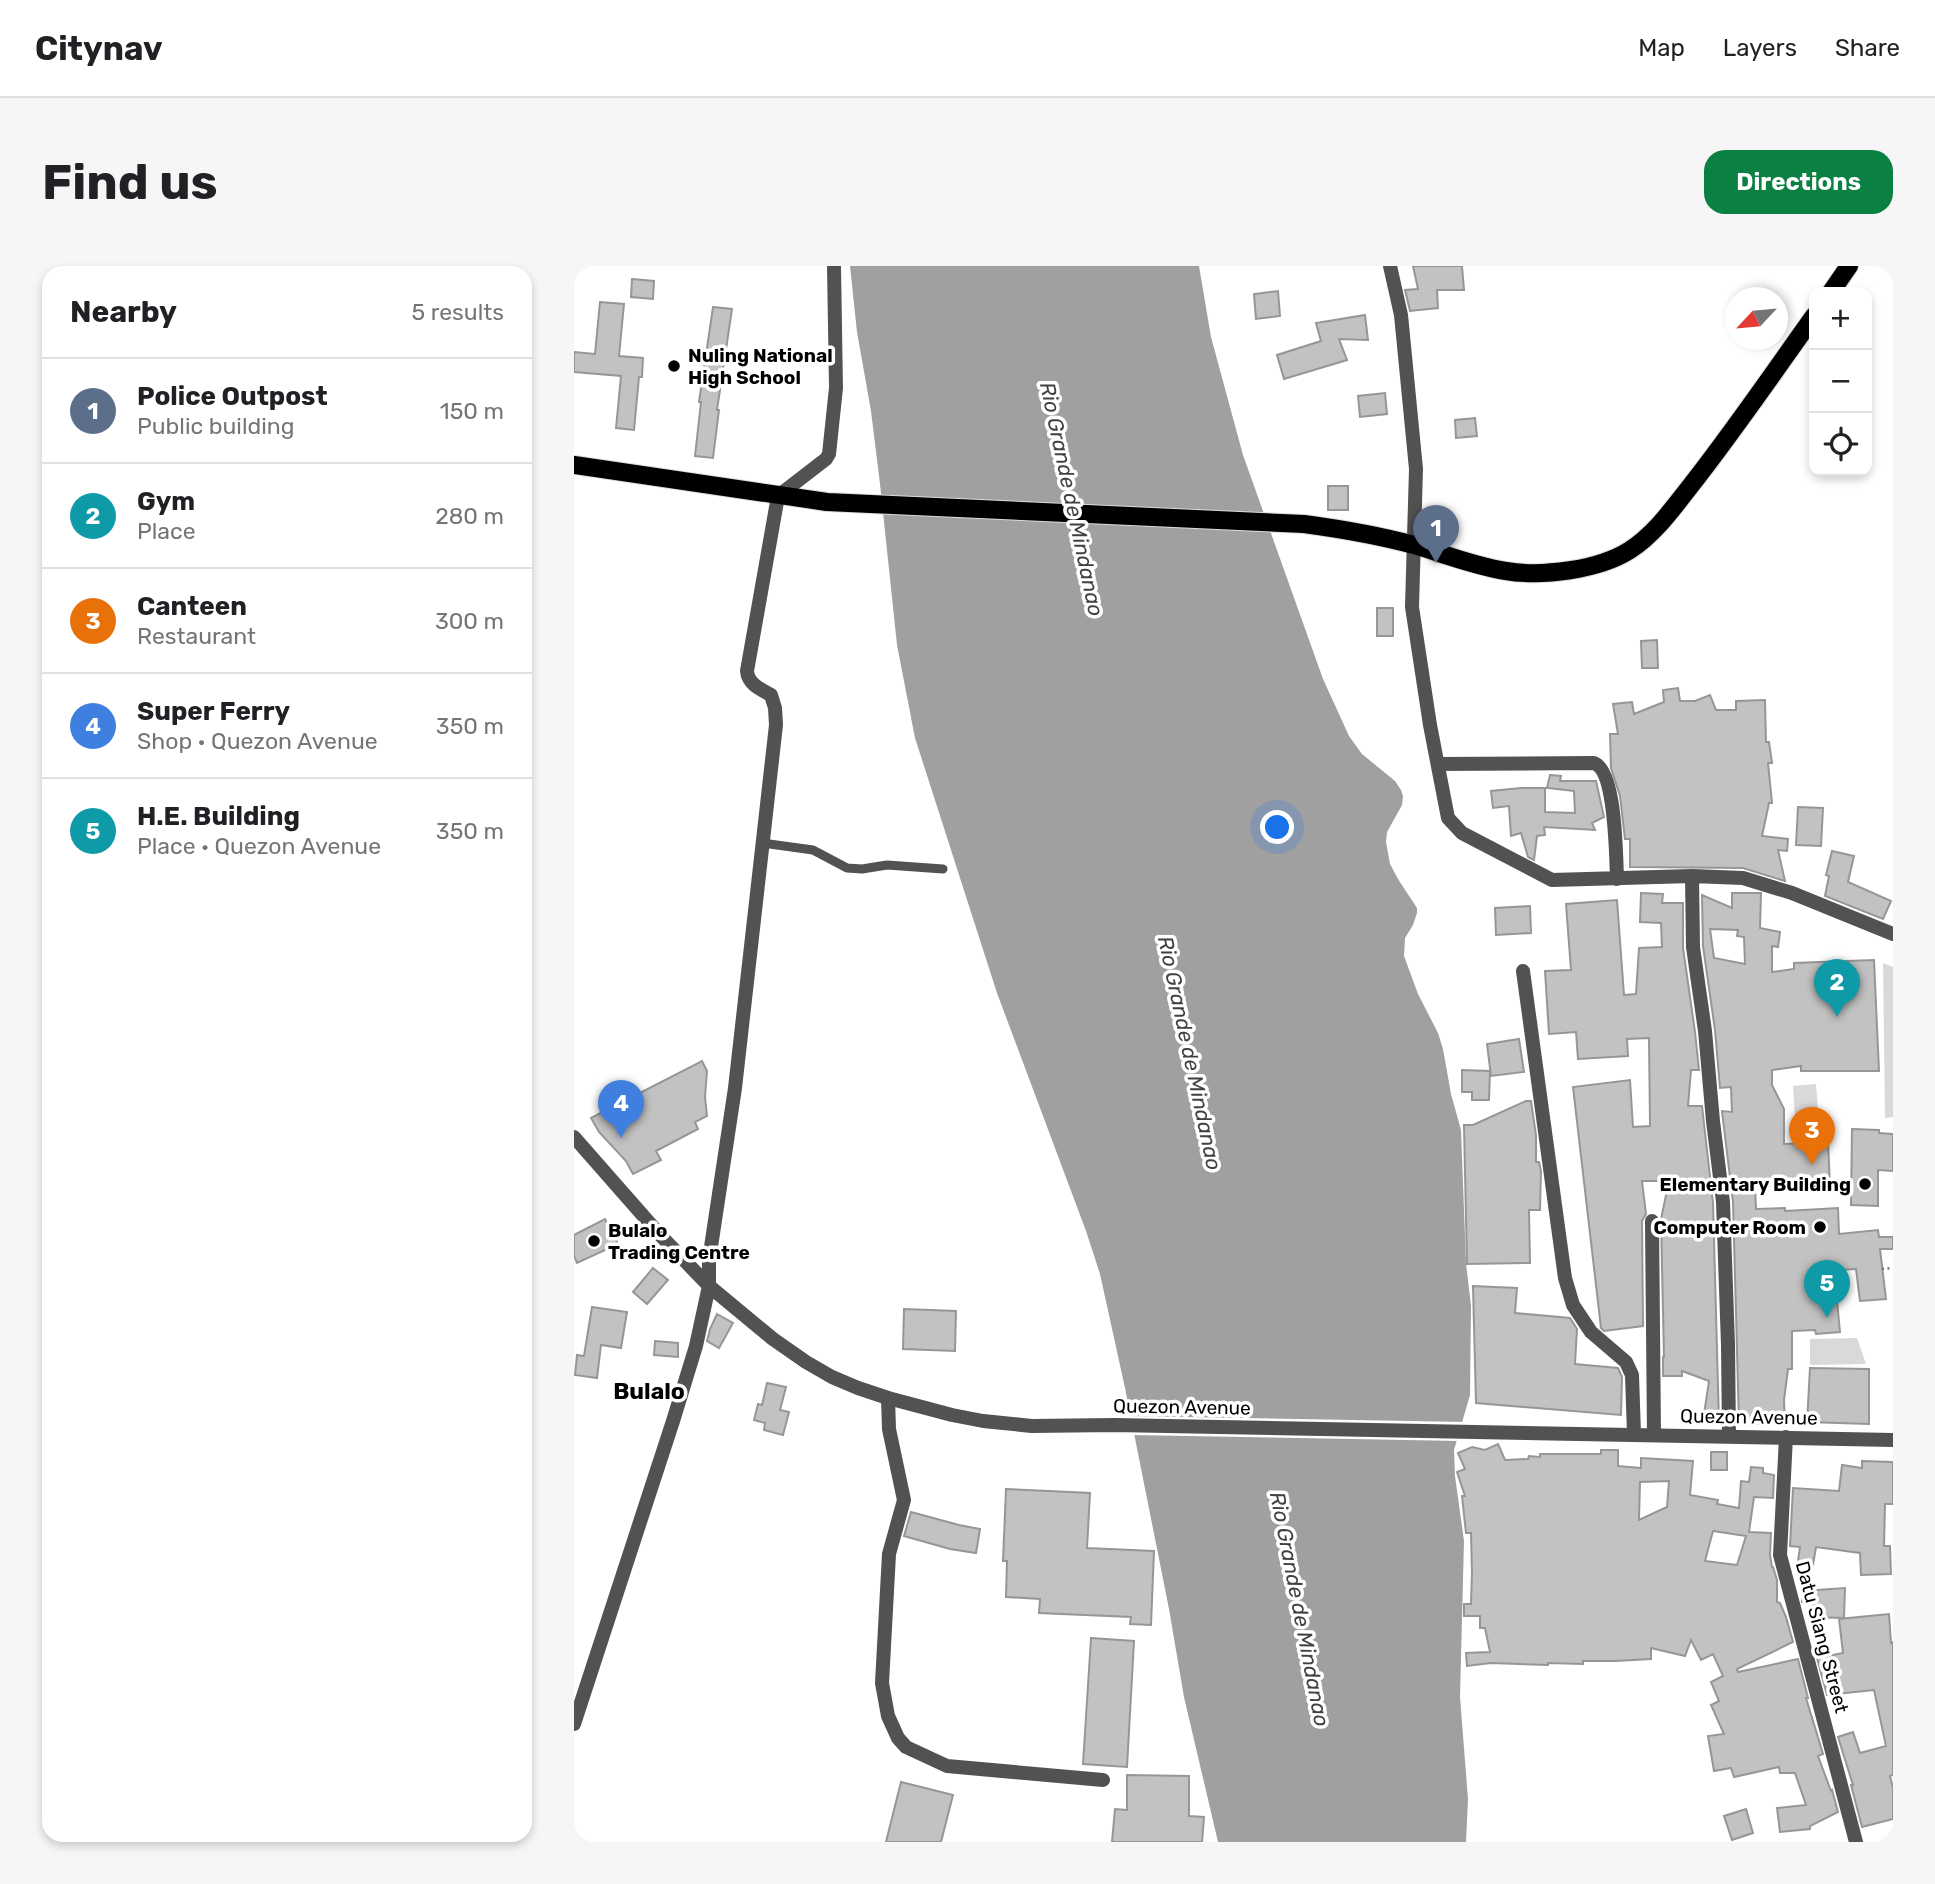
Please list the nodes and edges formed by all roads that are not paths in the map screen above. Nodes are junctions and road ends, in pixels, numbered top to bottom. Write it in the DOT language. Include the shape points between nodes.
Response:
graph roads {
  1 [pos="834,266"];
  2 [pos="1390,266"];
  3 [pos="1849,266"];
  4 [pos="1834,287"];
  5 [pos="1809,323"];
  6 [pos="574,466"];
  7 [pos="778,496"];
  8 [pos="1414,545"];
  9 [pos="1438,764"];
  10 [pos="762,843"];
  11 [pos="943,869"];
  12 [pos="1692,876"];
  13 [pos="1617,879"];
  14 [pos="1893,934"];
  15 [pos="1523,971"];
  16 [pos="574,1137"];
  17 [pos="1653,1221"];
  18 [pos="709,1286"];
  19 [pos="888,1398"];
  20 [pos="1634,1434"];
  21 [pos="1654,1435"];
  22 [pos="1729,1436"];
  23 [pos="1786,1437"];
  24 [pos="1893,1440"];
  25 [pos="574,1724"];
  26 [pos="1103,1780"];
  27 [pos="1856,1842"];
  1 -- 7 [label="street" via="835,388 829,454"];
  2 -- 8 [label="street" via="1401,315 1416,469"];
  3 -- 4 [label="main road"];
  5 -- 8 [label="main road" via="1677,502 1630,550 1612,560 1536,573 1489,568"];
  6 -- 7 [label="main road"];
  7 -- 8 [label="main road" via="858,504 1304,524"];
  7 -- 10 [label="street" via="747,671 756,687 771,695 775,708"];
  8 -- 9 [label="street" via="1412,607"];
  9 -- 13 [label="street" via="1448,818 1462,833 1552,880"];
  9 -- 13 [label="street" via="1599,764 1613,811"];
  10 -- 11 [label="lane" via="813,850 847,868"];
  10 -- 18 [label="street"];
  12 -- 13 [label="street"];
  12 -- 14 [label="street" via="1743,878"];
  12 -- 22 [label="street" via="1692,947 1723,1202"];
  15 -- 20 [label="street" via="1565,1278 1573,1305 1591,1332 1626,1362 1632,1375"];
  16 -- 18 [label="street, Quezon Avenue"];
  17 -- 21 [label="street"];
  18 -- 19 [label="street, Quezon Avenue" via="806,1362"];
  18 -- 25 [label="street" via="673,1421"];
  19 -- 20 [label="street, Quezon Avenue" via="1007,1424"];
  19 -- 26 [label="street" via="889,1429 904,1500 890,1554 882,1683 898,1738 947,1766"];
  20 -- 21 [label="street, Quezon Avenue"];
  21 -- 22 [label="street, Quezon Avenue"];
  22 -- 23 [label="street, Quezon Avenue"];
  23 -- 24 [label="street, Quezon Avenue"];
  23 -- 27 [label="street, Datu Siang Street" via="1780,1555"];
}
